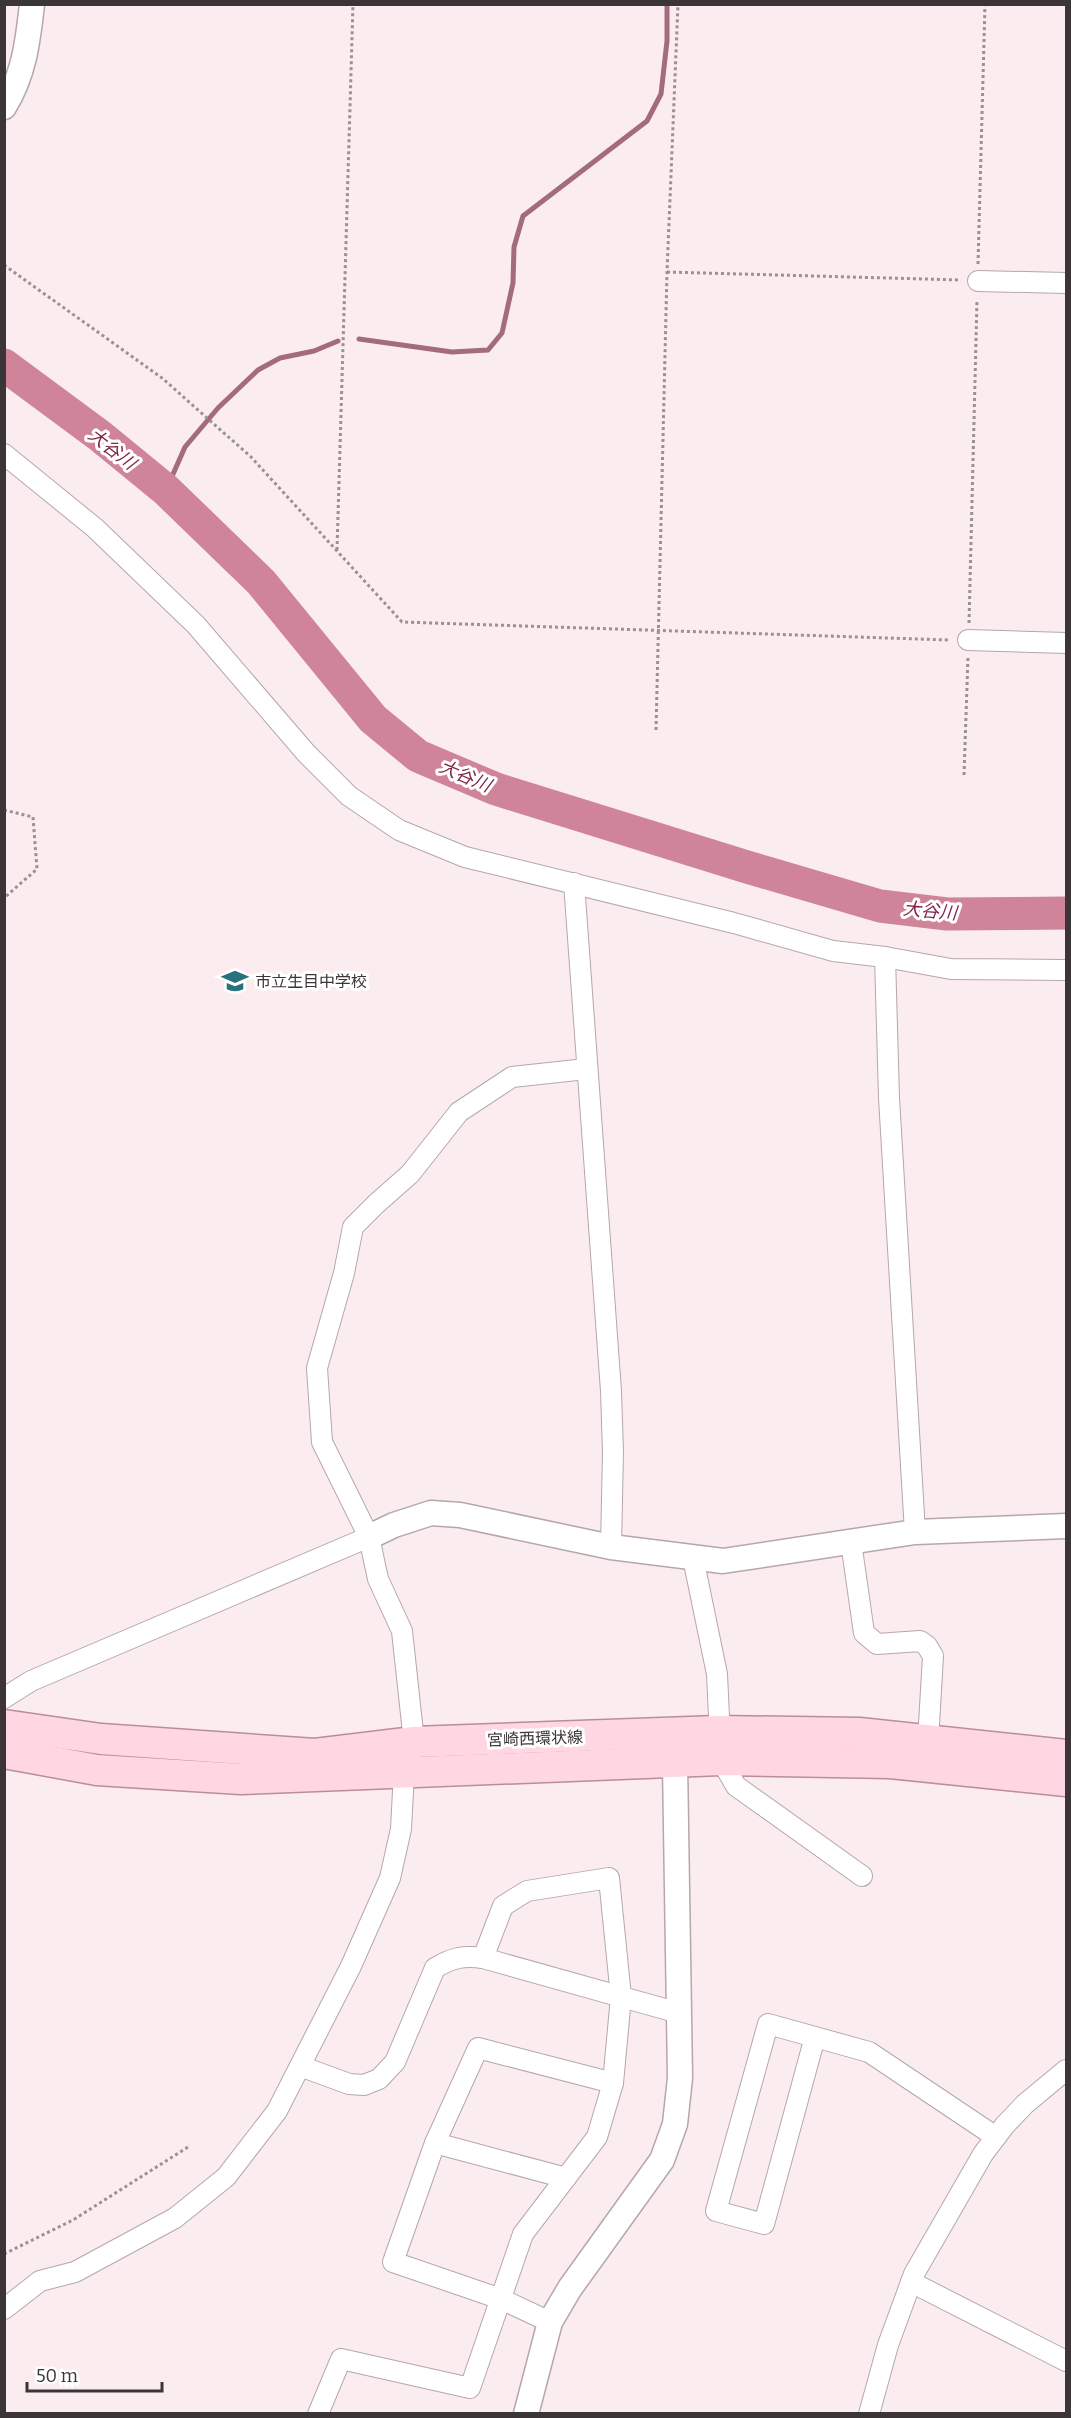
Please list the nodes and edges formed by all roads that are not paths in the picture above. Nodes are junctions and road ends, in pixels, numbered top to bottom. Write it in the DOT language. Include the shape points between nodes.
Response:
graph roads {
  1 [pos="32,4"];
  2 [pos="4,107"];
  3 [pos="978,281"];
  4 [pos="1066,283"];
  5 [pos="4,454"];
  6 [pos="968,640"];
  7 [pos="1066,643"];
  8 [pos="574,883"];
  9 [pos="885,957"];
  10 [pos="1066,970"];
  11 [pos="586,1070"];
  12 [pos="1066,1526"];
  13 [pos="915,1532"];
  14 [pos="369,1537"];
  15 [pos="850,1542"];
  16 [pos="612,1547"];
  17 [pos="693,1558"];
  18 [pos="4,1698"];
  19 [pos="4,1725"];
  20 [pos="928,1741"];
  21 [pos="414,1742"];
  22 [pos="719,1746"];
  23 [pos="4,1753"];
  24 [pos="1066,1755"];
  25 [pos="675,1763"];
  26 [pos="404,1772"];
  27 [pos="1066,1781"];
  28 [pos="862,1876"];
  29 [pos="483,1958"];
  30 [pos="621,1997"];
  31 [pos="680,2013"];
  32 [pos="815,2037"];
  33 [pos="300,2066"];
  34 [pos="1066,2070"];
  35 [pos="613,2083"];
  36 [pos="996,2137"];
  37 [pos="435,2143"];
  38 [pos="566,2178"];
  39 [pos="911,2282"];
  40 [pos="501,2300"];
  41 [pos="4,2309"];
  42 [pos="550,2322"];
  43 [pos="1066,2361"];
  44 [pos="318,2414"];
  45 [pos="526,2414"];
  46 [pos="869,2414"];
  1 -- 2 [label="street" via="26,53 15,90"];
  3 -- 4 [label="street"];
  5 -- 8 [label="street" via="95,528 196,626 306,753 349,796 399,830 465,857"];
  6 -- 7 [label="street"];
  8 -- 9 [label="street" via="833,951"];
  8 -- 11 [label="street"];
  9 -- 10 [label="street" via="951,969"];
  9 -- 13 [label="street"];
  11 -- 14 [label="street" via="512,1077 459,1112 410,1174 353,1227 317,1368 322,1442"];
  11 -- 16 [label="street" via="611,1391"];
  12 -- 13 [label="street"];
  13 -- 15 [label="street"];
  14 -- 16 [label="street" via="431,1513 460,1515"];
  14 -- 18 [label="street" via="31,1681"];
  14 -- 21 [label="street" via="378,1579 402,1631"];
  15 -- 17 [label="street" via="723,1561"];
  15 -- 20 [label="street" via="864,1633 877,1644 921,1641 933,1656"];
  16 -- 17 [label="street"];
  17 -- 22 [label="street" via="717,1674"];
  19 -- 21 [label="main road, 宮崎西環状線" via="100,1739 315,1754"];
  20 -- 22 [label="main road, 宮崎西環状線" via="859,1733"];
  20 -- 24 [label="main road, 宮崎西環状線"];
  21 -- 22 [label="main road, 宮崎西環状線"];
  21 -- 26 [label="street"];
  22 -- 25 [label="main road, 宮崎西環状線"];
  22 -- 27 [label="main road, 宮崎西環状線"];
  22 -- 28 [label="street" via="736,1786"];
  23 -- 26 [label="main road, 宮崎西環状線" via="97,1770 241,1779"];
  25 -- 26 [label="main road, 宮崎西環状線"];
  25 -- 31 [label="street"];
  26 -- 33 [label="street" via="401,1829 390,1878"];
  29 -- 30 [label="street"];
  29 -- 30 [label="street" via="503,1906 527,1891 609,1878"];
  29 -- 33 [label="street" via="465,1956 435,1968 395,2061 379,2079 364,2085 349,2084"];
  30 -- 31 [label="street"];
  30 -- 35 [label="street"];
  31 -- 42 [label="street" via="675,2124 663,2160 570,2288"];
  32 -- 32 [label="street" via="768,2024 716,2211 764,2224"];
  32 -- 36 [label="street" via="869,2052"];
  33 -- 41 [label="street" via="277,2111 226,2177 175,2218 75,2272 40,2281"];
  34 -- 36 [label="street" via="1025,2104"];
  35 -- 37 [label="street" via="478,2048"];
  35 -- 38 [label="street" via="597,2137"];
  36 -- 39 [label="street"];
  37 -- 38 [label="street"];
  37 -- 40 [label="street" via="393,2262"];
  38 -- 40 [label="street" via="523,2234"];
  39 -- 43 [label="street"];
  39 -- 46 [label="street"];
  40 -- 42 [label="street"];
  40 -- 44 [label="street" via="470,2388 341,2359"];
  42 -- 45 [label="street"];
}
